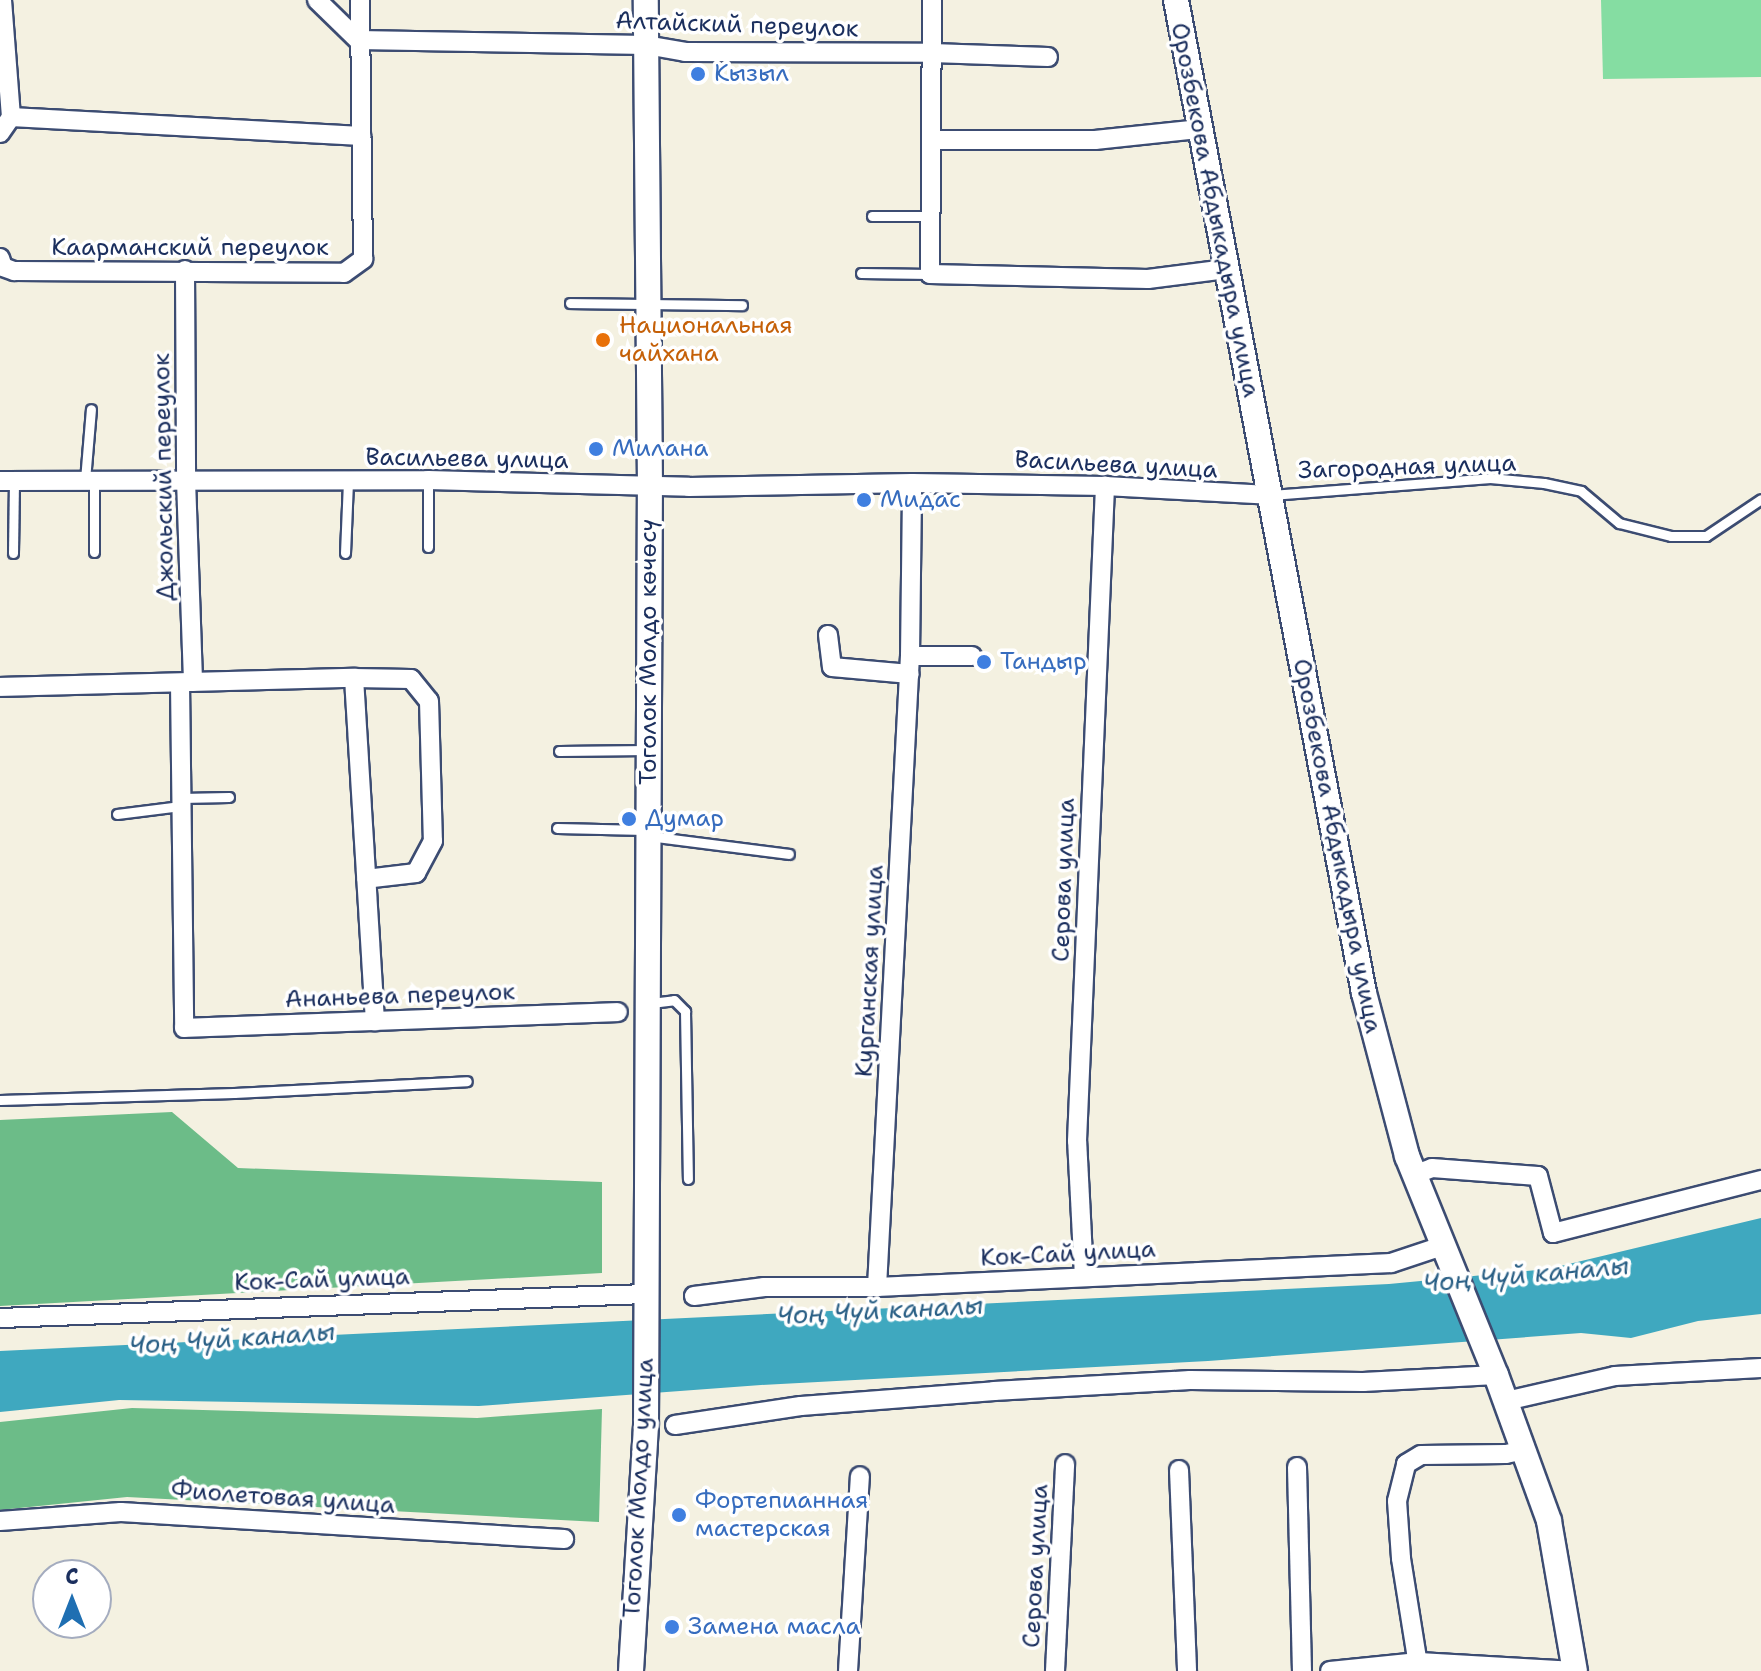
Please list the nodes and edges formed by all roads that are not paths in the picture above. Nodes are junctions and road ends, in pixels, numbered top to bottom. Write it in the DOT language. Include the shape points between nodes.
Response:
graph roads {
  1 [pos="2,0"];
  2 [pos="317,0"];
  3 [pos="360,0"];
  4 [pos="646,0"];
  5 [pos="932,0"];
  6 [pos="1176,0"];
  7 [pos="358,40"];
  8 [pos="646,45"];
  9 [pos="3,47"];
  10 [pos="932,53"];
  11 [pos="1048,57"];
  12 [pos="11,117"];
  13 [pos="1200,129"];
  14 [pos="0,133"];
  15 [pos="361,136"];
  16 [pos="932,140"];
  17 [pos="872,216"];
  18 [pos="931,216"];
  19 [pos="1,264"];
  20 [pos="1226,269"];
  21 [pos="185,270"];
  22 [pos="861,273"];
  23 [pos="930,274"];
  24 [pos="647,302"];
  25 [pos="570,303"];
  26 [pos="742,305"];
  27 [pos="91,409"];
  28 [pos="7,480"];
  29 [pos="90,480"];
  30 [pos="186,480"];
  31 [pos="348,480"];
  32 [pos="428,480"];
  33 [pos="912,483"];
  34 [pos="1105,486"];
  35 [pos="650,487"];
  36 [pos="1269,495"];
  37 [pos="1761,499"];
  38 [pos="428,547"];
  39 [pos="94,552"];
  40 [pos="13,553"];
  41 [pos="345,553"];
  42 [pos="828,635"];
  43 [pos="972,656"];
  44 [pos="910,665"];
  45 [pos="354,678"];
  46 [pos="187,683"];
  47 [pos="0,687"];
  48 [pos="648,750"];
  49 [pos="559,751"];
  50 [pos="229,797"];
  51 [pos="180,802"];
  52 [pos="117,814"];
  53 [pos="557,828"];
  54 [pos="647,833"];
  55 [pos="789,854"];
  56 [pos="366,879"];
  57 [pos="647,1003"];
  58 [pos="618,1012"];
  59 [pos="375,1021"];
  60 [pos="184,1028"];
  61 [pos="467,1081"];
  62 [pos="0,1100"];
  63 [pos="1414,1175"];
  64 [pos="688,1179"];
  65 [pos="1761,1180"];
  66 [pos="1444,1252"];
  67 [pos="1084,1277"];
  68 [pos="877,1287"];
  69 [pos="694,1296"];
  70 [pos="646,1299"];
  71 [pos="0,1318"];
  72 [pos="1492,1367"];
  73 [pos="1761,1368"];
  74 [pos="1506,1401"];
  75 [pos="675,1425"];
  76 [pos="1525,1450"];
  77 [pos="1065,1464"];
  78 [pos="1297,1467"];
  79 [pos="1179,1470"];
  80 [pos="860,1476"];
  81 [pos="0,1521"];
  82 [pos="564,1539"];
  83 [pos="1419,1667"];
  84 [pos="631,1671"];
  85 [pos="848,1671"];
  86 [pos="1055,1671"];
  87 [pos="1187,1671"];
  88 [pos="1302,1671"];
  89 [pos="1330,1671"];
  90 [pos="1575,1671"];
  1 -- 9 [label="street"];
  2 -- 7 [label="street"];
  3 -- 7 [label="street, Каарманский переулок"];
  4 -- 8 [label="street, Тоголок Молдо көчөсү"];
  5 -- 10 [label="street"];
  6 -- 13 [label="street, Орозбекова Абдыкадыра улица"];
  7 -- 8 [label="street, Алтайский переулок"];
  7 -- 15 [label="street, Каарманский переулок"];
  8 -- 10 [label="street, Алтайский переулок" via="685,52"];
  8 -- 24 [label="street, Тоголок Молдо көчөсү"];
  9 -- 12 [label="street"];
  10 -- 11 [label="street, Алтайский переулок"];
  10 -- 16 [label="street"];
  12 -- 14 [label="street"];
  12 -- 15 [label="street"];
  13 -- 16 [label="street" via="1095,140"];
  13 -- 20 [label="street, Орозбекова Абдыкадыра улица"];
  15 -- 21 [label="street, Каарманский переулок" via="363,259 344,273"];
  16 -- 18 [label="street"];
  17 -- 18 [label="lane"];
  18 -- 23 [label="street"];
  19 -- 21 [label="street, Каарманский переулок" via="14,271"];
  20 -- 23 [label="street" via="1148,279"];
  20 -- 36 [label="street, Орозбекова Абдыкадыра улица"];
  21 -- 30 [label="street, Джольский переулок"];
  22 -- 23 [label="lane"];
  24 -- 25 [label="lane"];
  24 -- 26 [label="lane"];
  24 -- 35 [label="street, Тоголок Молдо көчөсү"];
  27 -- 29 [label="lane"];
  28 -- 29 [label="street, Васильева улица"];
  28 -- 40 [label="lane"];
  29 -- 30 [label="street, Васильева улица"];
  29 -- 39 [label="lane"];
  30 -- 31 [label="street, Васильева улица"];
  30 -- 46 [label="street, Джольский переулок"];
  31 -- 32 [label="street, Васильева улица"];
  31 -- 41 [label="lane"];
  32 -- 35 [label="street, Васильева улица"];
  32 -- 38 [label="lane"];
  33 -- 34 [label="street, Васильева улица"];
  33 -- 35 [label="street, Васильева улица"];
  33 -- 44 [label="street, Курганская улица"];
  34 -- 36 [label="street, Васильева улица"];
  34 -- 67 [label="street, Серова улица" via="1077,1141"];
  35 -- 48 [label="street, Тоголок Молдо көчөсү"];
  36 -- 37 [label="lane, Загородная улица" via="1490,478 1544,483 1581,491 1619,523 1671,536 1706,536"];
  36 -- 63 [label="street, Орозбекова Абдыкадыра улица" via="1364,993"];
  42 -- 44 [label="street" via="832,667"];
  43 -- 44 [label="street"];
  44 -- 68 [label="street, Курганская улица"];
  45 -- 46 [label="street"];
  45 -- 56 [label="street"];
  45 -- 56 [label="street" via="411,679 429,701 433,841 416,873"];
  46 -- 47 [label="street"];
  46 -- 51 [label="street, Джольский переулок"];
  48 -- 49 [label="lane"];
  48 -- 54 [label="street, Тоголок Молдо көчөсү"];
  50 -- 51 [label="lane"];
  51 -- 52 [label="lane"];
  51 -- 60 [label="street, Джольский переулок"];
  53 -- 54 [label="lane"];
  54 -- 55 [label="lane"];
  54 -- 57 [label="street, Тоголок Молдо көчөсү"];
  56 -- 59 [label="street"];
  57 -- 64 [label="lane" via="674,1000 685,1011"];
  57 -- 70 [label="street, Тоголок Молдо көчөсү"];
  58 -- 59 [label="street, Ананьева переулок"];
  59 -- 60 [label="street, Ананьева переулок"];
  61 -- 62 [label="lane"];
  63 -- 65 [label="street" via="1432,1168 1538,1176 1553,1233"];
  63 -- 66 [label="street, Орозбекова Абдыкадыра улица"];
  66 -- 67 [label="street, Кок-Сай улица" via="1391,1263"];
  66 -- 72 [label="street, Орозбекова Абдыкадыра улица"];
  67 -- 68 [label="street, Кок-Сай улица"];
  68 -- 69 [label="street, Кок-Сай улица" via="764,1287"];
  70 -- 71 [label="street, Кок-Сай улица"];
  70 -- 84 [label="street, Тоголок Молдо улица" via="646,1417"];
  72 -- 74 [label="street, Орозбекова Абдыкадыра улица"];
  72 -- 75 [label="street" via="1363,1382 1190,1380 994,1391 801,1406"];
  73 -- 74 [label="street" via="1615,1376"];
  74 -- 76 [label="street, Орозбекова Абдыкадыра улица"];
  76 -- 83 [label="street" via="1421,1455 1406,1464 1397,1501"];
  76 -- 90 [label="street, Орозбекова Абдыкадыра улица" via="1549,1521"];
  77 -- 86 [label="street, Серова улица"];
  78 -- 88 [label="street"];
  79 -- 87 [label="street"];
  80 -- 85 [label="street"];
  81 -- 82 [label="street, Фиолетовая улица" via="121,1512"];
  83 -- 89 [label="street"];
  83 -- 90 [label="street"];
}
